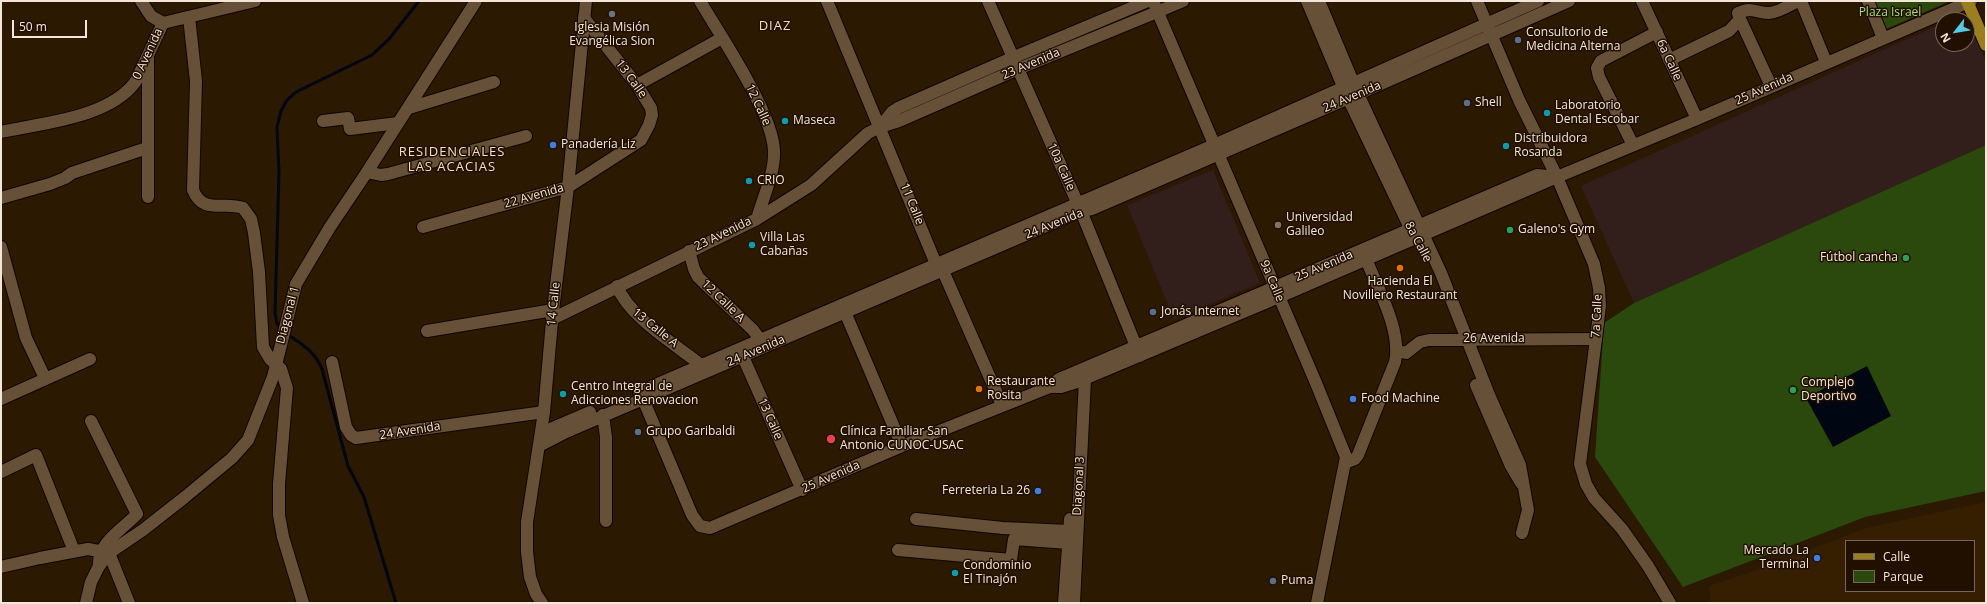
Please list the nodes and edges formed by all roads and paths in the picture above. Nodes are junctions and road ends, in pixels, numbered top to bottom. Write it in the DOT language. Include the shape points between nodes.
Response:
graph roads {
  1 [pos="142,1"];
  2 [pos="255,1"];
  3 [pos="476,1"];
  4 [pos="586,1"];
  5 [pos="700,1"];
  6 [pos="827,1"];
  7 [pos="988,1"];
  8 [pos="1148,1"];
  9 [pos="1183,1"];
  10 [pos="1307,1"];
  11 [pos="1319,1"];
  12 [pos="1477,1"];
  13 [pos="1538,1"];
  14 [pos="1569,1"];
  15 [pos="1642,1"];
  16 [pos="1799,1"];
  17 [pos="1868,1"];
  18 [pos="1970,1"];
  19 [pos="1155,6"];
  20 [pos="189,17"];
  21 [pos="584,18"];
  22 [pos="1740,19"];
  23 [pos="163,23"];
  24 [pos="1486,24"];
  25 [pos="1986,28"];
  26 [pos="1657,32"];
  27 [pos="1492,36"];
  28 [pos="722,38"];
  29 [pos="1883,38"];
  30 [pos="1986,45"];
  31 [pos="148,58"];
  32 [pos="1012,58"];
  33 [pos="1669,60"];
  34 [pos="1826,62"];
  35 [pos="1018,69"];
  36 [pos="494,82"];
  37 [pos="637,85"];
  38 [pos="1771,86"];
  39 [pos="1351,91"];
  40 [pos="409,108"];
  41 [pos="1697,119"];
  42 [pos="323,121"];
  43 [pos="398,123"];
  44 [pos="649,125"];
  45 [pos="880,127"];
  46 [pos="1,132"];
  47 [pos="526,136"];
  48 [pos="1633,145"];
  49 [pos="147,148"];
  50 [pos="1216,150"];
  51 [pos="367,172"];
  52 [pos="1557,177"];
  53 [pos="568,187"];
  54 [pos="148,197"];
  55 [pos="1,198"];
  56 [pos="1079,207"];
  57 [pos="757,218"];
  58 [pos="423,227"];
  59 [pos="1418,232"];
  60 [pos="1,247"];
  61 [pos="689,251"];
  62 [pos="1366,259"];
  63 [pos="940,267"];
  64 [pos="617,286"];
  65 [pos="1277,292"];
  66 [pos="844,309"];
  67 [pos="553,315"];
  68 [pos="426,331"];
  69 [pos="1596,338"];
  70 [pos="1462,339"];
  71 [pos="763,343"];
  72 [pos="1138,351"];
  73 [pos="741,353"];
  74 [pos="1396,357"];
  75 [pos="90,359"];
  76 [pos="332,362"];
  77 [pos="276,364"];
  78 [pos="701,365"];
  79 [pos="1079,376"];
  80 [pos="45,378"];
  81 [pos="1,399"];
  82 [pos="642,399"];
  83 [pos="1002,405"];
  84 [pos="544,412"];
  85 [pos="603,415"];
  86 [pos="92,421"];
  87 [pos="541,433"];
  88 [pos="539,446"];
  89 [pos="902,446"];
  90 [pos="1345,463"];
  91 [pos="1,472"];
  92 [pos="802,490"];
  93 [pos="916,519"];
  94 [pos="606,521"];
  95 [pos="1522,533"];
  96 [pos="1068,537"];
  97 [pos="898,550"];
  98 [pos="74,551"];
  99 [pos="105,552"];
  100 [pos="1,567"];
  101 [pos="299,602"];
  102 [pos="86,603"];
  103 [pos="129,603"];
  104 [pos="542,603"];
  105 [pos="1064,603"];
  106 [pos="1074,603"];
  107 [pos="1317,603"];
  108 [pos="1670,603"];
  1 -- 23 [label="street" via="152,16"];
  2 -- 20 [label="street, 0 Avenida"];
  3 -- 40 [label="street, Diagonal 1"];
  4 -- 21 [label="street, 14 Calle"];
  5 -- 28 [label="street, 12 Calle"];
  6 -- 45 [label="street, 11 Calle"];
  7 -- 32 [label="street, 10a Calle"];
  8 -- 32 [label="street, 23 Avenida"];
  9 -- 19 [label="street, 23 Avenida"];
  10 -- 39 [label="street, 8a Calle"];
  11 -- 39 [label="street, 8a Calle"];
  12 -- 24 [label="street, 7a Calle"];
  13 -- 24 [label="street, 24 Avenida"];
  14 -- 27 [label="street, 24 Avenida"];
  15 -- 26 [label="street, 6a Calle"];
  16 -- 22 [label="street" via="1769,13 1745,10 1738,13"];
  16 -- 34 [label="street"];
  17 -- 29 [label="street"];
  18 -- 25 [label="main road"];
  18 -- 29 [label="street, 25 Avenida"];
  18 -- 30 [label="main road"];
  19 -- 35 [label="street, 23 Avenida"];
  19 -- 50 [label="street, 9a Calle"];
  20 -- 23 [label="street, 0 Avenida"];
  20 -- 77 [label="street" via="196,81 192,190 197,200 205,205 240,207 248,213 253,226 259,272 263,347 266,355"];
  21 -- 37 [label="street, 13 Calle"];
  21 -- 53 [label="street, 14 Calle"];
  22 -- 33 [label="street" via="1729,30"];
  22 -- 38 [label="street"];
  23 -- 31 [label="street, 0 Avenida"];
  24 -- 27 [label="street, 7a Calle"];
  24 -- 39 [label="street, 24 Avenida"];
  26 -- 33 [label="street, 6a Calle"];
  26 -- 48 [label="street" via="1601,61 1597,68"];
  27 -- 39 [label="street, 24 Avenida"];
  27 -- 52 [label="street, 7a Calle" via="1519,100"];
  28 -- 37 [label="street"];
  28 -- 57 [label="street, 12 Calle" via="757,102 773,142 773,165"];
  29 -- 34 [label="street, 25 Avenida"];
  31 -- 46 [label="street, 0 Avenida" via="130,90 119,99 51,123"];
  31 -- 49 [label="street"];
  32 -- 35 [label="street, 10a Calle"];
  32 -- 45 [label="street, 23 Avenida" via="898,108"];
  33 -- 41 [label="street, 6a Calle"];
  34 -- 38 [label="street, 25 Avenida"];
  35 -- 45 [label="street, 23 Avenida"];
  35 -- 56 [label="street, 10a Calle"];
  36 -- 40 [label="street"];
  37 -- 44 [label="street, 13 Calle" via="652,112"];
  38 -- 41 [label="street, 25 Avenida"];
  39 -- 50 [label="street, 24 Avenida"];
  39 -- 59 [label="street, 8a Calle"];
  40 -- 43 [label="street, Diagonal 1"];
  41 -- 48 [label="street, 25 Avenida"];
  42 -- 43 [label="street" via="348,118 350,129"];
  43 -- 51 [label="street, Diagonal 1"];
  44 -- 53 [label="street, 22 Avenida" via="638,143"];
  45 -- 57 [label="street, 23 Avenida" via="868,134 811,185"];
  45 -- 63 [label="street, 11 Calle"];
  47 -- 51 [label="street" via="388,174"];
  48 -- 52 [label="street, 25 Avenida"];
  49 -- 54 [label="street"];
  49 -- 55 [label="street" via="72,173 50,184"];
  50 -- 56 [label="street, 24 Avenida"];
  50 -- 65 [label="street, 9a Calle"];
  51 -- 77 [label="street, Diagonal 1" via="308,261 294,288"];
  52 -- 59 [label="street, 25 Avenida" via="1536,175"];
  52 -- 69 [label="street, 7a Calle" via="1594,264 1600,306"];
  53 -- 58 [label="street, 22 Avenida"];
  53 -- 67 [label="street, 14 Calle"];
  56 -- 63 [label="street, 24 Avenida"];
  56 -- 72 [label="street, 10a Calle"];
  57 -- 61 [label="street, 23 Avenida"];
  59 -- 62 [label="street, 25 Avenida"];
  59 -- 65 [label="street, 25 Avenida"];
  59 -- 70 [label="street, 8a Calle"];
  60 -- 80 [label="street" via="24,331"];
  61 -- 64 [label="street, 23 Avenida"];
  61 -- 71 [label="street, 12 Calle A" via="698,277"];
  62 -- 65 [label="street, 25 Avenida"];
  62 -- 74 [label="street" via="1393,327"];
  63 -- 66 [label="street, 24 Avenida"];
  63 -- 83 [label="street, 11 Calle"];
  64 -- 67 [label="street, 23 Avenida"];
  64 -- 78 [label="street, 13 Calle A" via="624,301 634,312"];
  65 -- 72 [label="street, 25 Avenida"];
  65 -- 90 [label="street, 9a Calle" via="1341,442 1346,457"];
  66 -- 71 [label="street, 24 Avenida"];
  66 -- 89 [label="street"];
  67 -- 68 [label="street, 23 Avenida"];
  67 -- 84 [label="street, 14 Calle"];
  69 -- 70 [label="street, 26 Avenida"];
  69 -- 108 [label="street, 7a Calle" via="1580,464 1586,484 1594,498 1622,529"];
  70 -- 74 [label="street, 26 Avenida" via="1424,340"];
  70 -- 95 [label="street, 8a Calle" via="1496,420 1511,466 1523,486 1528,510"];
  71 -- 73 [label="street, 24 Avenida"];
  72 -- 79 [label="street, 25 Avenida"];
  73 -- 78 [label="street, 24 Avenida"];
  73 -- 82 [label="street, 24 Avenida"];
  73 -- 92 [label="street, 13 Calle"];
  74 -- 90 [label="street" via="1358,456"];
  75 -- 80 [label="street"];
  76 -- 84 [label="street, 24 Avenida" via="346,427 356,438"];
  77 -- 99 [label="street, Diagonal 1" via="252,432 243,446 232,458 143,530"];
  77 -- 101 [label="street" via="284,374 288,394 279,484 279,515"];
  78 -- 87 [label="street, 24 Avenida"];
  79 -- 83 [label="street, 25 Avenida" via="1059,379 1050,387"];
  79 -- 96 [label="street, Diagonal 3"];
  79 -- 106 [label="street, Diagonal 3"];
  80 -- 81 [label="street"];
  82 -- 85 [label="street, 24 Avenida"];
  82 -- 92 [label="street, 25 Avenida" via="692,516 700,526 710,528"];
  83 -- 89 [label="street, 25 Avenida"];
  84 -- 87 [label="street, 14 Calle"];
  85 -- 88 [label="street, 24 Avenida"];
  85 -- 94 [label="street" via="606,437"];
  86 -- 99 [label="street" via="137,514 109,540"];
  87 -- 88 [label="street, 14 Calle"];
  88 -- 104 [label="street, 14 Calle" via="527,522 527,552 530,577"];
  89 -- 92 [label="street, 25 Avenida"];
  90 -- 107 [label="street, 9a Calle"];
  91 -- 98 [label="street" via="36,455"];
  93 -- 96 [label="street" via="1010,528"];
  96 -- 97 [label="street" via="1014,539 1011,560"];
  96 -- 105 [label="street, Diagonal 3"];
  98 -- 99 [label="street" via="93,549"];
  98 -- 100 [label="street"];
  99 -- 102 [label="street, Diagonal 1" via="91,582"];
  99 -- 103 [label="street"];
}
